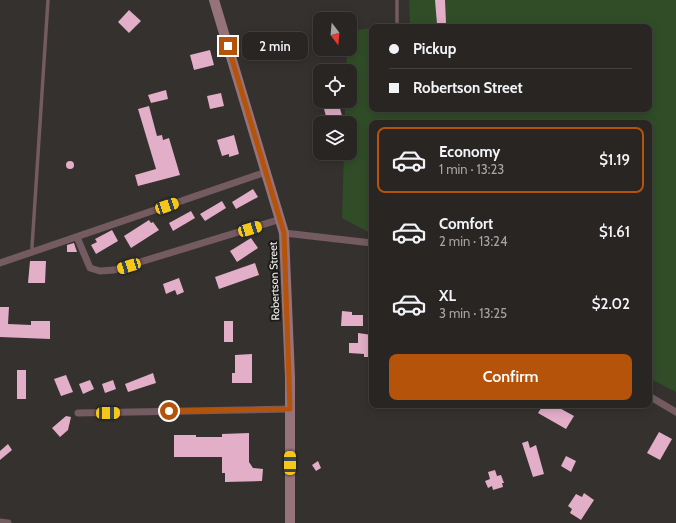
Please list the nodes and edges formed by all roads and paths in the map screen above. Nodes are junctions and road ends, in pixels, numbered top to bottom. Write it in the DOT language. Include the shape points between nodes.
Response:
graph roads {
  1 [pos="48,0"];
  2 [pos="214,0"];
  3 [pos="397,0"];
  4 [pos="397,24"];
  5 [pos="266,172"];
  6 [pos="281,219"];
  7 [pos="284,233"];
  8 [pos="77,237"];
  9 [pos="369,243"];
  10 [pos="33,252"];
  11 [pos="0,263"];
  12 [pos="652,398"];
  13 [pos="290,409"];
  14 [pos="676,412"];
  15 [pos="78,413"];
  16 [pos="0,522"];
  17 [pos="8,523"];
  18 [pos="290,523"];
  1 -- 10 [label="lane"];
  2 -- 5 [label="street, Robertson Street"];
  3 -- 4 [label="lane"];
  5 -- 6 [label="street, Robertson Street"];
  5 -- 8 [label="street"];
  6 -- 7 [label="street, Robertson Street"];
  6 -- 8 [label="street" via="114,270 100,271 90,268"];
  7 -- 9 [label="street"];
  7 -- 13 [label="street, Robertson Street"];
  8 -- 10 [label="street"];
  10 -- 11 [label="street"];
  12 -- 14 [label="street"];
  13 -- 15 [label="street"];
  13 -- 18 [label="street, Robertson Street"];
  16 -- 17 [label="street"];
}
